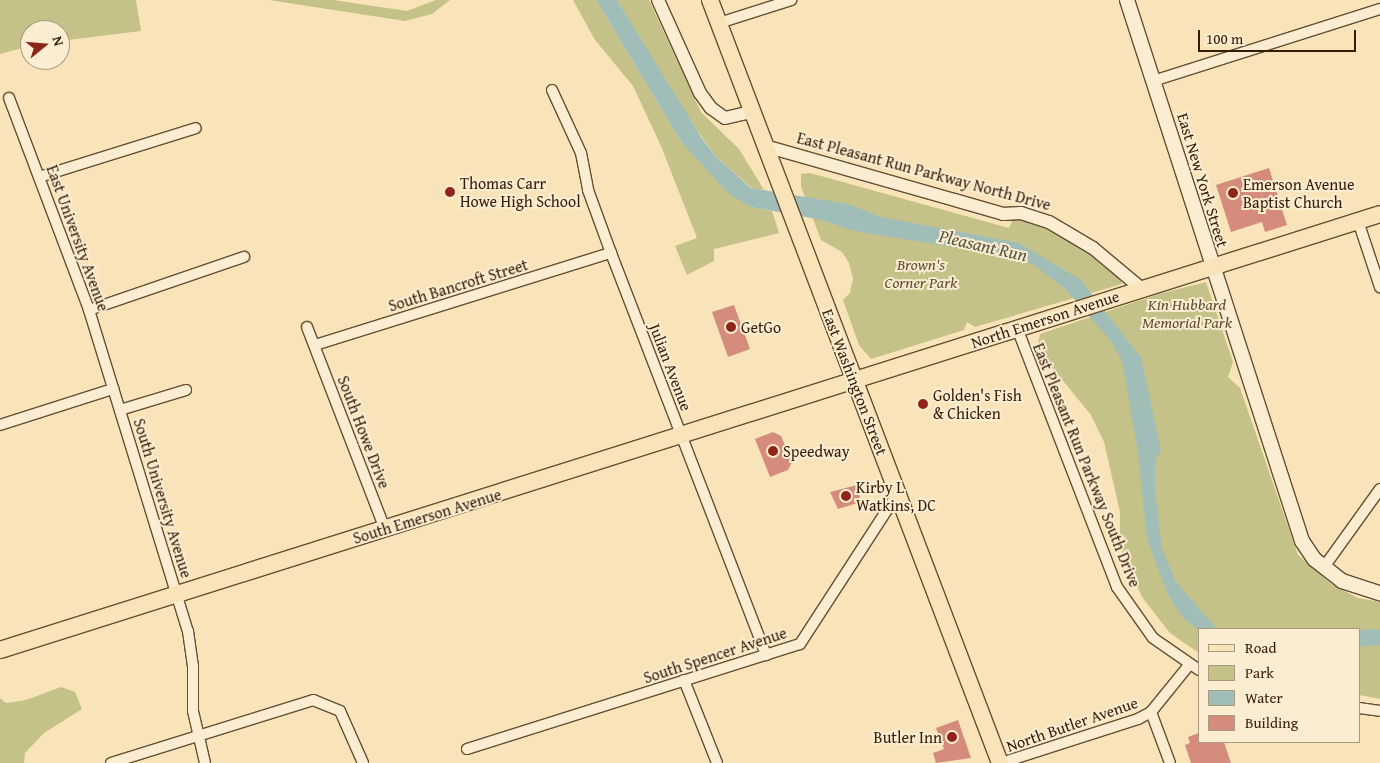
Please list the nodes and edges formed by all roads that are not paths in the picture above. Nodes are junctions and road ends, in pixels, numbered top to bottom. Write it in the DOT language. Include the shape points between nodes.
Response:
graph roads {
  1 [pos="658,0"];
  2 [pos="710,0"];
  3 [pos="791,0"];
  4 [pos="1127,0"];
  5 [pos="1380,9"];
  6 [pos="719,24"];
  7 [pos="1153,81"];
  8 [pos="552,90"];
  9 [pos="10,98"];
  10 [pos="752,112"];
  11 [pos="196,128"];
  12 [pos="765,146"];
  13 [pos="39,177"];
  14 [pos="1380,214"];
  15 [pos="1358,221"];
  16 [pos="611,253"];
  17 [pos="244,257"];
  18 [pos="1212,268"];
  19 [pos="1380,287"];
  20 [pos="1142,289"];
  21 [pos="89,310"];
  22 [pos="307,327"];
  23 [pos="1017,328"];
  24 [pos="314,345"];
  25 [pos="854,381"];
  26 [pos="114,389"];
  27 [pos="186,390"];
  28 [pos="120,410"];
  29 [pos="0,425"];
  30 [pos="681,436"];
  31 [pos="1380,489"];
  32 [pos="898,493"];
  33 [pos="385,529"];
  34 [pos="1324,567"];
  35 [pos="1380,593"];
  36 [pos="176,594"];
  37 [pos="0,650"];
  38 [pos="766,654"];
  39 [pos="1189,665"];
  40 [pos="1198,670"];
  41 [pos="684,680"];
  42 [pos="1360,708"];
  43 [pos="1380,711"];
  44 [pos="1151,712"];
  45 [pos="198,735"];
  46 [pos="467,749"];
  47 [pos="111,763"];
  48 [pos="205,763"];
  49 [pos="363,763"];
  50 [pos="717,763"];
  51 [pos="1001,763"];
  52 [pos="1170,763"];
  1 -- 10 [label="street" via="700,93 711,108 725,118"];
  2 -- 6 [label="main road, East Washington Street"];
  3 -- 6 [label="street"];
  4 -- 7 [label="main road, East New York Street"];
  5 -- 7 [label="street"];
  6 -- 10 [label="main road, East Washington Street"];
  7 -- 18 [label="main road, East New York Street"];
  8 -- 16 [label="street, Julian Avenue" via="581,153 588,190"];
  9 -- 13 [label="street, East University Avenue"];
  10 -- 12 [label="main road, East Washington Street"];
  11 -- 13 [label="street"];
  12 -- 20 [label="street, East Pleasant Run Parkway North Drive" via="1004,214 1021,213 1049,222 1093,248"];
  12 -- 25 [label="main road, East Washington Street"];
  13 -- 21 [label="street, East University Avenue"];
  14 -- 15 [label="main road, North Emerson Avenue"];
  15 -- 18 [label="main road, North Emerson Avenue"];
  15 -- 19 [label="street"];
  16 -- 24 [label="street, South Bancroft Street"];
  16 -- 30 [label="street, Julian Avenue"];
  17 -- 21 [label="street"];
  18 -- 20 [label="main road, North Emerson Avenue"];
  18 -- 34 [label="main road, East New York Street" via="1298,531 1308,552"];
  20 -- 23 [label="main road, North Emerson Avenue"];
  21 -- 26 [label="street, East University Avenue"];
  22 -- 24 [label="street, South Howe Drive"];
  23 -- 25 [label="main road, North Emerson Avenue"];
  23 -- 39 [label="street, East Pleasant Run Parkway South Drive" via="1116,587 1144,628"];
  24 -- 33 [label="street, South Howe Drive"];
  25 -- 30 [label="main road, South Emerson Avenue"];
  25 -- 32 [label="main road, East Washington Street"];
  26 -- 28 [label="street, East University Avenue"];
  26 -- 29 [label="street"];
  27 -- 28 [label="street"];
  28 -- 36 [label="street, South University Avenue"];
  30 -- 33 [label="main road, South Emerson Avenue"];
  30 -- 38 [label="street, Julian Avenue"];
  31 -- 34 [label="street"];
  32 -- 38 [label="street, South Spencer Avenue" via="800,644"];
  32 -- 51 [label="main road, East Washington Street"];
  33 -- 36 [label="main road, South Emerson Avenue"];
  34 -- 35 [label="main road" via="1350,585"];
  36 -- 37 [label="main road, South Emerson Avenue"];
  36 -- 45 [label="street" via="191,645"];
  38 -- 41 [label="street, South Spencer Avenue"];
  39 -- 40 [label="street, East Pleasant Run Parkway South Drive"];
  39 -- 44 [label="street, North Butler Avenue"];
  41 -- 46 [label="street, South Spencer Avenue"];
  41 -- 50 [label="street"];
  42 -- 43 [label="street"];
  44 -- 51 [label="street, North Butler Avenue"];
  44 -- 52 [label="street"];
  45 -- 47 [label="street"];
  45 -- 48 [label="street"];
  45 -- 49 [label="street" via="304,700 323,701 346,718"];
}
